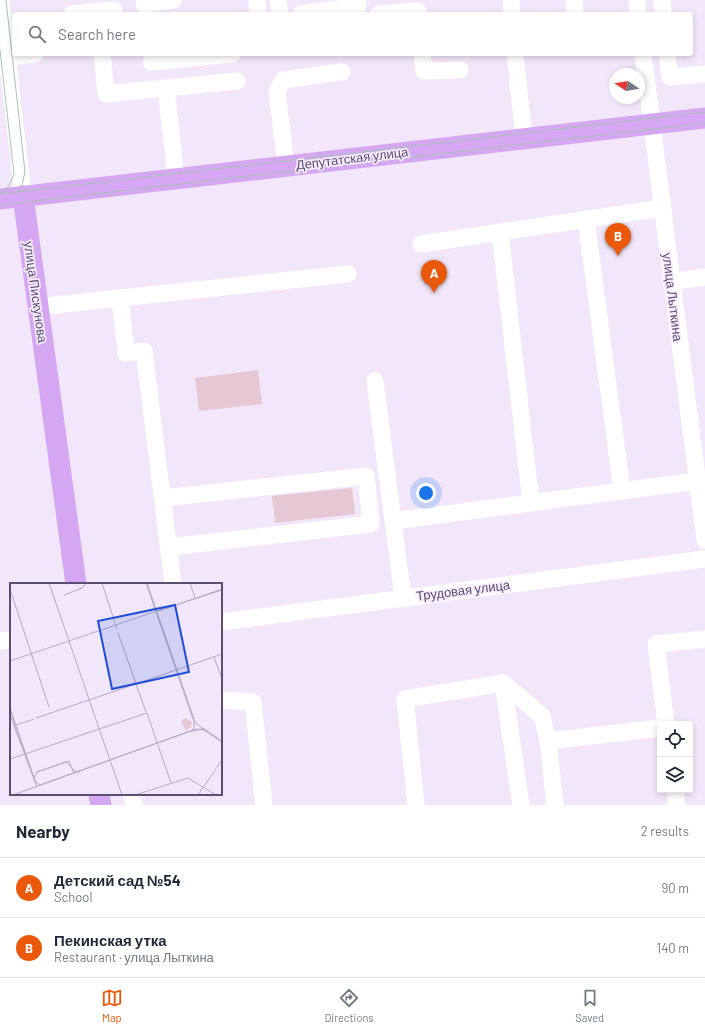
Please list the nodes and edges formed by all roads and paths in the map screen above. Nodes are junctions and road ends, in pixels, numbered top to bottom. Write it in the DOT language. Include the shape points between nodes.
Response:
graph roads {
  1 [pos="1,0"];
  2 [pos="173,0"];
  3 [pos="257,0"];
  4 [pos="278,0"];
  5 [pos="511,0"];
  6 [pos="574,0"];
  7 [pos="637,0"];
  8 [pos="662,0"];
  9 [pos="358,3"];
  10 [pos="144,6"];
  11 [pos="418,8"];
  12 [pos="114,10"];
  13 [pos="93,12"];
  14 [pos="258,12"];
  15 [pos="280,12"];
  16 [pos="311,12"];
  17 [pos="371,12"];
  18 [pos="392,12"];
  19 [pos="512,12"];
  20 [pos="575,12"];
  21 [pos="638,12"];
  22 [pos="663,12"];
  23 [pos="8,20"];
  24 [pos="20,56"];
  25 [pos="102,56"];
  26 [pos="192,56"];
  27 [pos="422,56"];
  28 [pos="515,56"];
  29 [pos="643,56"];
  30 [pos="667,56"];
  31 [pos="4,58"];
  32 [pos="151,58"];
  33 [pos="460,70"];
  34 [pos="342,72"];
  35 [pos="705,74"];
  36 [pos="237,81"];
  37 [pos="160,88"];
  38 [pos="705,118"];
  39 [pos="651,124"];
  40 [pos="524,138"];
  41 [pos="286,166"];
  42 [pos="176,178"];
  43 [pos="23,196"];
  44 [pos="0,199"];
  45 [pos="662,208"];
  46 [pos="586,219"];
  47 [pos="500,232"];
  48 [pos="421,244"];
  49 [pos="348,274"];
  50 [pos="705,277"];
  51 [pos="671,282"];
  52 [pos="120,298"];
  53 [pos="38,307"];
  54 [pos="375,381"];
  55 [pos="697,481"];
  56 [pos="622,491"];
  57 [pos="163,498"];
  58 [pos="531,503"];
  59 [pos="393,521"];
  60 [pos="705,540"];
  61 [pos="169,547"];
  62 [pos="705,559"];
  63 [pos="76,583"];
  64 [pos="174,583"];
  65 [pos="403,598"];
  66 [pos="222,622"];
  67 [pos="705,639"];
  68 [pos="10,640"];
  69 [pos="0,641"];
  70 [pos="503,683"];
  71 [pos="222,700"];
  72 [pos="666,721"];
  73 [pos="657,728"];
  74 [pos="548,741"];
  75 [pos="675,793"];
  76 [pos="99,795"];
  77 [pos="132,795"];
  78 [pos="100,805"];
  79 [pos="134,805"];
  80 [pos="264,805"];
  81 [pos="416,805"];
  82 [pos="521,805"];
  83 [pos="555,805"];
  84 [pos="677,805"];
  1 -- 23 [label="street, улица Пискунова"];
  2 -- 10 [label="street"];
  3 -- 14 [label="street"];
  4 -- 15 [label="street"];
  5 -- 19 [label="street"];
  6 -- 20 [label="street"];
  7 -- 21 [label="street"];
  8 -- 22 [label="street"];
  9 -- 16 [label="street"];
  9 -- 17 [label="street"];
  11 -- 18 [label="street"];
  12 -- 13 [label="street"];
  23 -- 31 [label="street, улица Пискунова"];
  24 -- 31 [label="street"];
  25 -- 37 [label="street" via="106,94"];
  26 -- 32 [label="street"];
  27 -- 33 [label="street" via="424,71"];
  28 -- 40 [label="street"];
  29 -- 39 [label="street, улица Лыткина"];
  30 -- 35 [label="street" via="670,78"];
  31 -- 43 [label="street, улица Пискунова"];
  32 -- 37 [label="street"];
  34 -- 41 [label="street" via="283,80 277,91"];
  36 -- 37 [label="street"];
  37 -- 42 [label="street"];
  38 -- 39 [label="main road, Депутатская улица"];
  39 -- 40 [label="main road, Депутатская улица"];
  39 -- 45 [label="street, улица Лыткина"];
  40 -- 41 [label="main road, Депутатская улица"];
  41 -- 42 [label="main road, Депутатская улица"];
  42 -- 43 [label="main road, Депутатская улица"];
  43 -- 44 [label="main road, Депутатская улица"];
  43 -- 53 [label="main road, улица Пискунова"];
  45 -- 46 [label="street"];
  45 -- 51 [label="street, улица Лыткина"];
  46 -- 47 [label="street"];
  46 -- 56 [label="street"];
  47 -- 48 [label="street"];
  47 -- 58 [label="street"];
  49 -- 52 [label="street"];
  50 -- 51 [label="street"];
  51 -- 55 [label="street, улица Лыткина"];
  52 -- 53 [label="street"];
  52 -- 57 [label="street" via="126,353 144,351"];
  53 -- 63 [label="main road, улица Пискунова"];
  54 -- 59 [label="street"];
  55 -- 56 [label="street"];
  55 -- 60 [label="street, улица Лыткина"];
  56 -- 58 [label="street"];
  57 -- 61 [label="street"];
  57 -- 61 [label="street" via="366,476 371,524"];
  58 -- 59 [label="street"];
  59 -- 65 [label="street"];
  61 -- 64 [label="street"];
  62 -- 65 [label="street, Трудовая улица"];
  65 -- 66 [label="street, Трудовая улица"];
  67 -- 72 [label="street" via="656,644"];
  68 -- 69 [label="street"];
  70 -- 74 [label="street" via="542,716"];
  70 -- 81 [label="street" via="406,699"];
  70 -- 82 [label="street"];
  71 -- 80 [label="street" via="253,702"];
  73 -- 74 [label="street"];
  74 -- 83 [label="street"];
  75 -- 84 [label="street"];
  76 -- 78 [label="main road"];
  77 -- 79 [label="street"];
}
